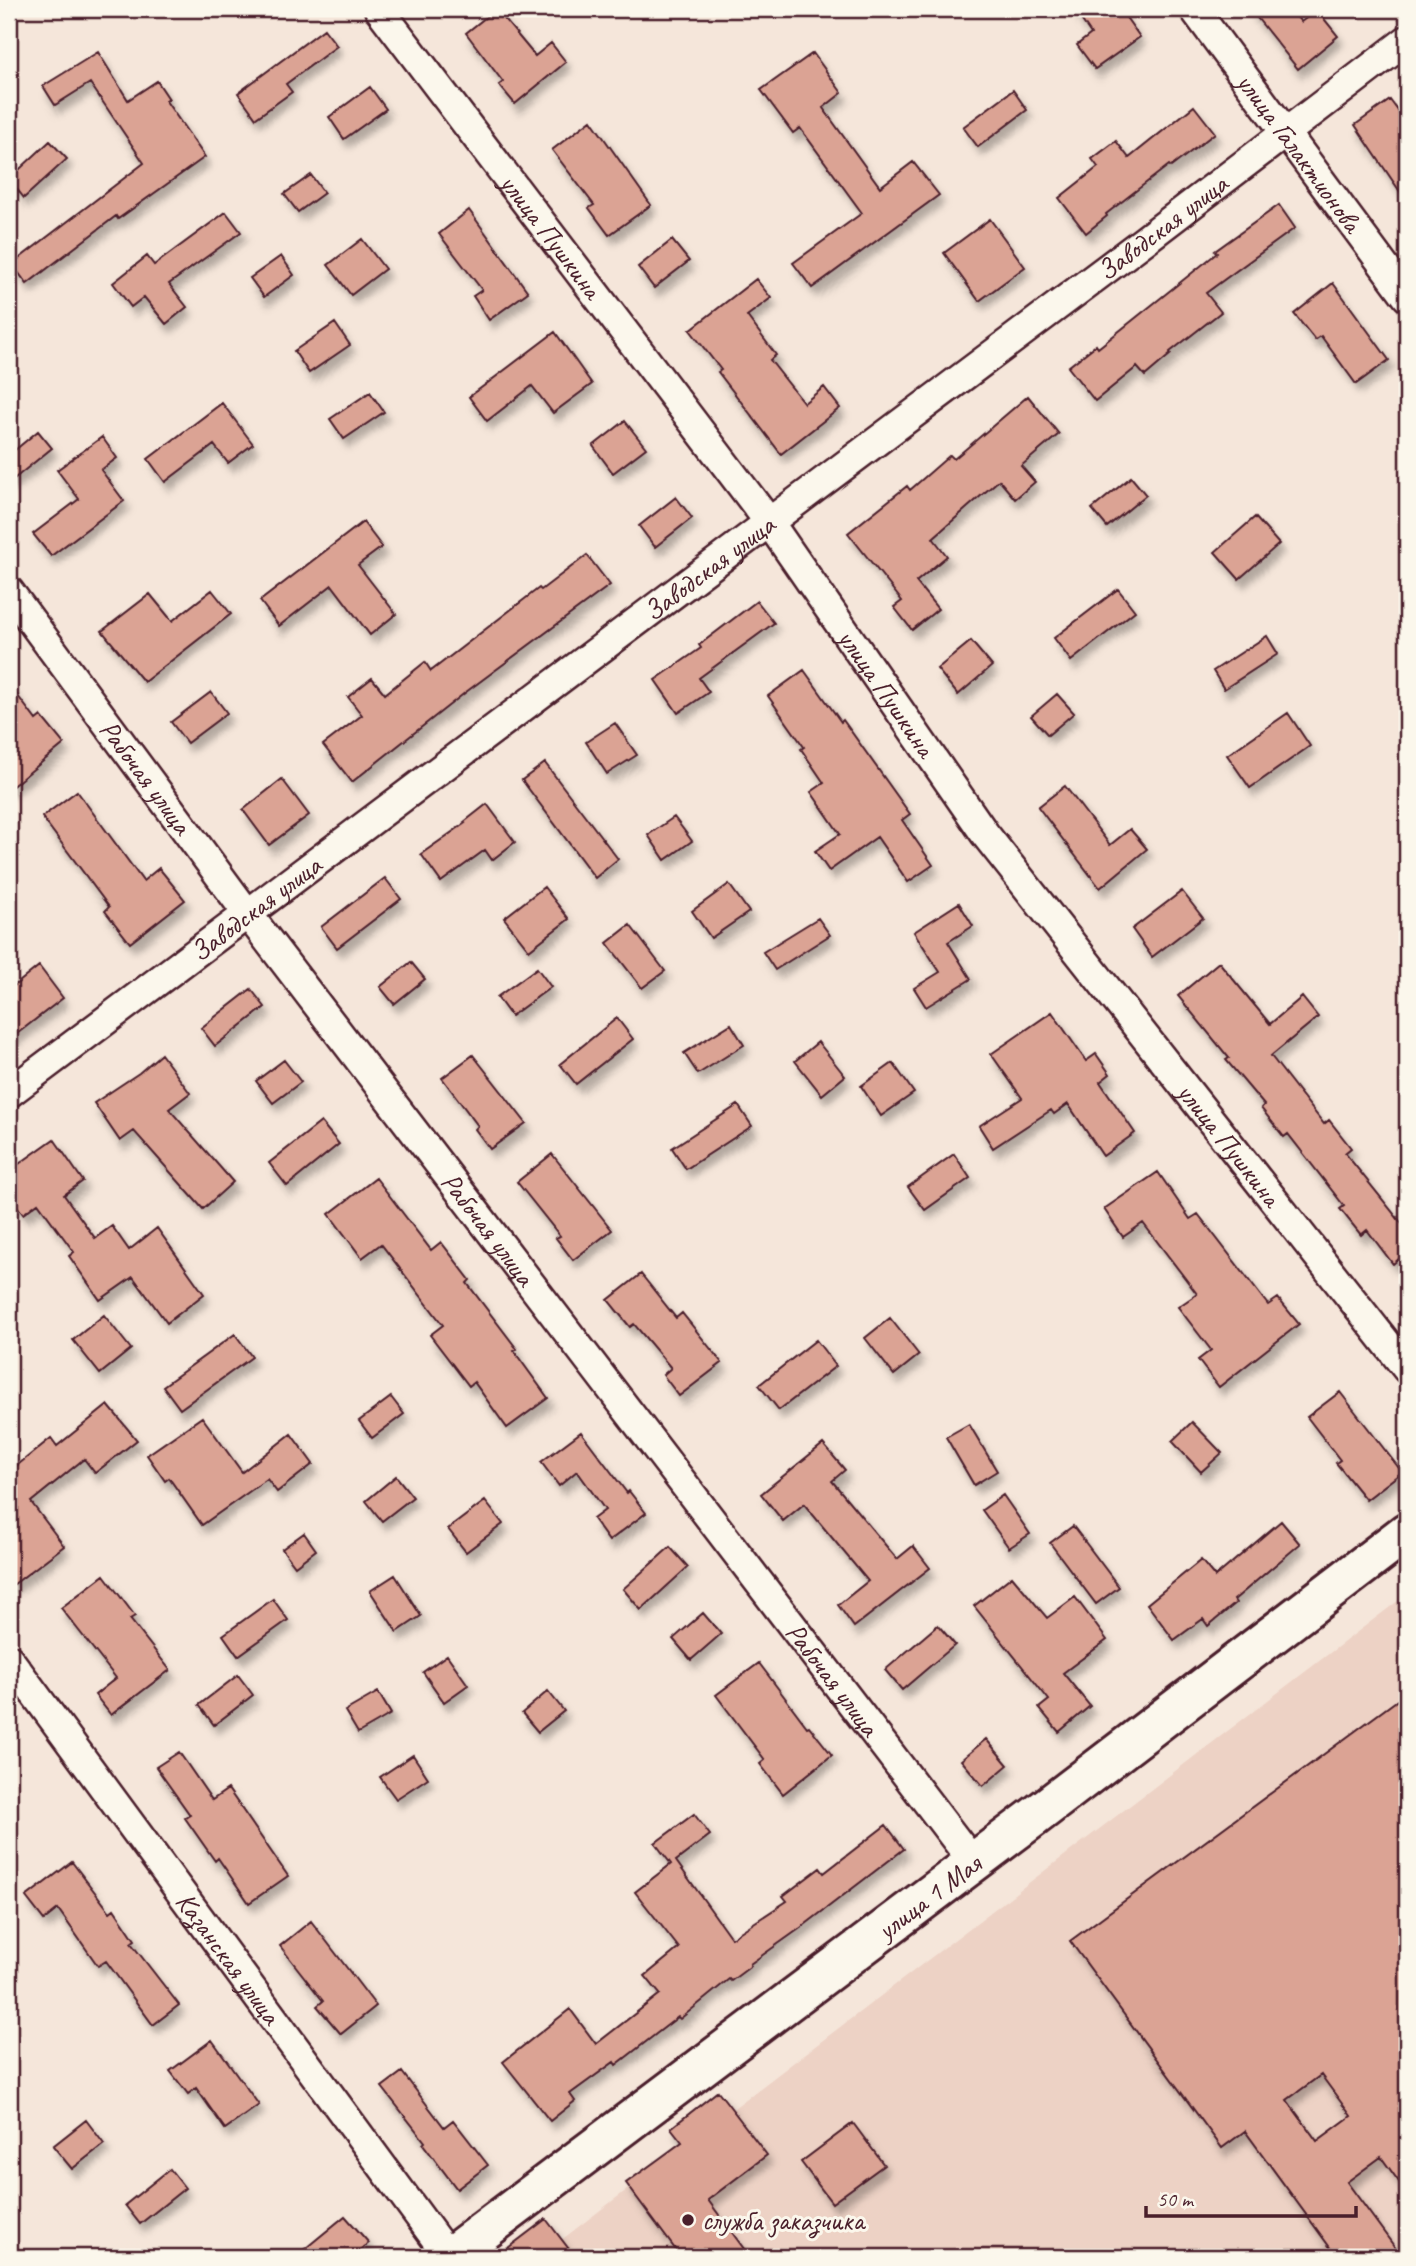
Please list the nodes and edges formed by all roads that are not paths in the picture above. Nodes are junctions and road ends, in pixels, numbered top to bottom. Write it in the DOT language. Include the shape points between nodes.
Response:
graph roads {
  1 [pos="379,9"];
  2 [pos="1194,9"];
  3 [pos="1407,40"];
  4 [pos="1287,132"];
  5 [pos="1407,297"];
  6 [pos="769,522"];
  7 [pos="9,591"];
  8 [pos="247,913"];
  9 [pos="9,1093"];
  10 [pos="1407,1369"];
  11 [pos="1407,1532"];
  12 [pos="9,1659"];
  13 [pos="973,1862"];
  14 [pos="449,2257"];
  1 -- 6 [label="street, улица Пушкина"];
  2 -- 4 [label="street, улица Галактионова"];
  3 -- 4 [label="street, Заводская улица"];
  4 -- 5 [label="street, улица Галактионова"];
  4 -- 6 [label="street, Заводская улица"];
  6 -- 8 [label="street, Заводская улица"];
  6 -- 10 [label="street, улица Пушкина" via="985,834"];
  7 -- 8 [label="street, Рабочая улица"];
  8 -- 9 [label="street, Заводская улица"];
  8 -- 13 [label="street, Рабочая улица"];
  11 -- 13 [label="main road, улица 1 Мая"];
  12 -- 14 [label="street, Казанская улица"];
  13 -- 14 [label="main road, улица 1 Мая"];
}
